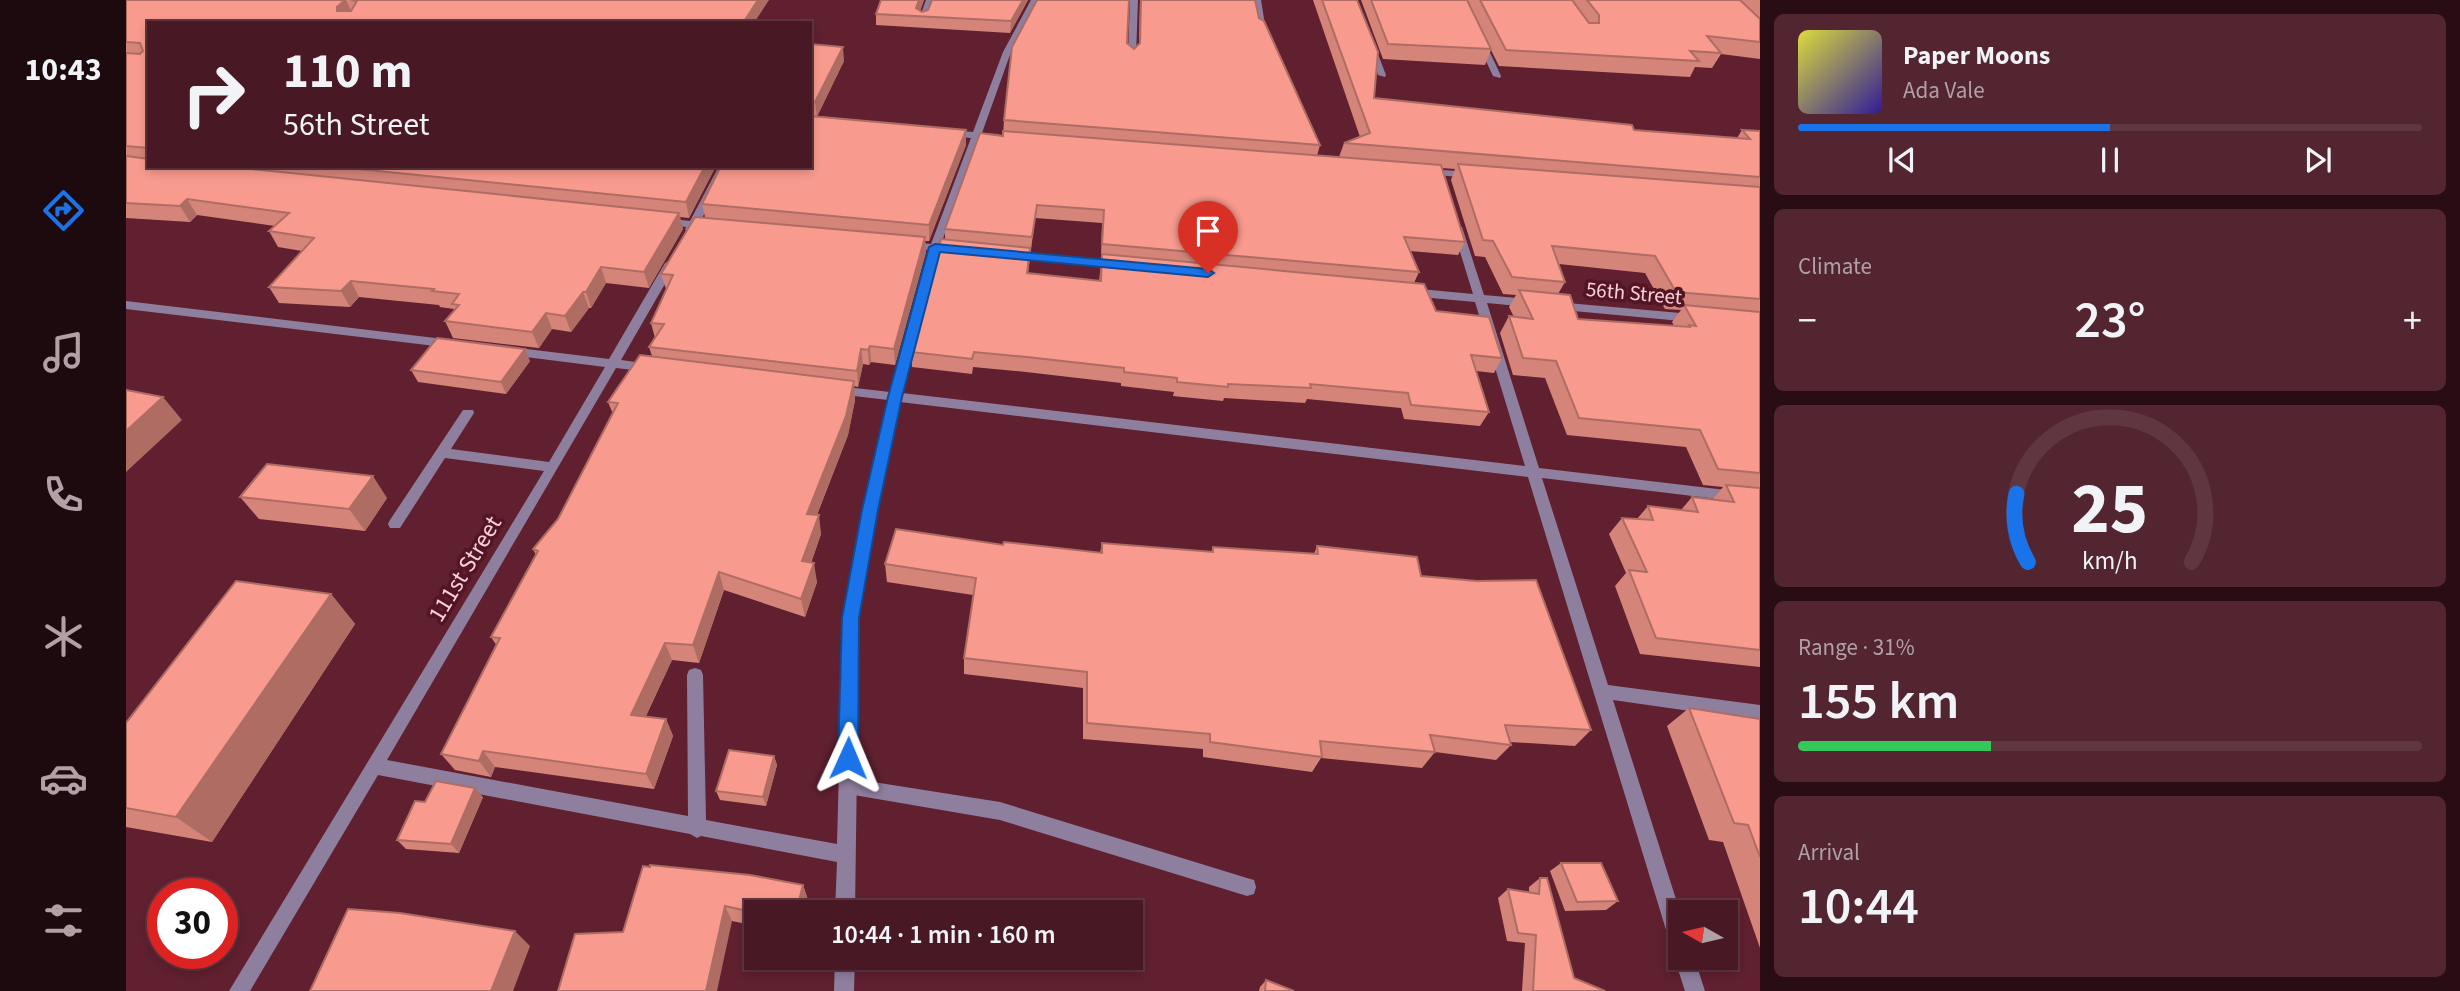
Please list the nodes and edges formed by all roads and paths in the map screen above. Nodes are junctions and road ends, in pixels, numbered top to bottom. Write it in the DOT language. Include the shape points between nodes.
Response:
graph roads {
  1 [pos="930,0"];
  2 [pos="1035,0"];
  3 [pos="1134,0"];
  4 [pos="1257,0"];
  5 [pos="923,19"];
  6 [pos="1263,29"];
  7 [pos="1368,38"];
  8 [pos="1479,38"];
  9 [pos="1132,55"];
  10 [pos="1382,75"];
  11 [pos="1497,76"];
  12 [pos="935,132"];
  13 [pos="977,135"];
  14 [pos="1004,137"];
  15 [pos="723,168"];
  16 [pos="1413,171"];
  17 [pos="1482,176"];
  18 [pos="1452,211"];
  19 [pos="652,220"];
  20 [pos="694,225"];
  21 [pos="720,227"];
  22 [pos="895,244"];
  23 [pos="935,247"];
  24 [pos="976,251"];
  25 [pos="1003,254"];
  26 [pos="1126,265"];
  27 [pos="1398,291"];
  28 [pos="1480,299"];
  29 [pos="126,305"];
  30 [pos="1707,319"];
  31 [pos="459,345"];
  32 [pos="500,350"];
  33 [pos="611,363"];
  34 [pos="663,369"];
  35 [pos="818,388"];
  36 [pos="895,397"];
  37 [pos="468,413"];
  38 [pos="443,453"];
  39 [pos="553,467"];
  40 [pos="1535,475"];
  41 [pos="1760,499"];
  42 [pos="395,524"];
  43 [pos="695,674"];
  44 [pos="1602,691"];
  45 [pos="1760,713"];
  46 [pos="374,766"];
  47 [pos="848,786"];
  48 [pos="697,829"];
  49 [pos="846,855"];
  50 [pos="1247,887"];
  51 [pos="845,900"];
  52 [pos="1668,904"];
  53 [pos="845,970"];
  54 [pos="1689,970"];
  55 [pos="239,991"];
  56 [pos="844,991"];
  57 [pos="1695,991"];
  1 -- 5 [label="street"];
  2 -- 13 [label="street" via="1007,52"];
  3 -- 9 [label="street"];
  4 -- 6 [label="street"];
  7 -- 10 [label="street"];
  8 -- 11 [label="street"];
  12 -- 13 [label="street"];
  13 -- 14 [label="street"];
  13 -- 23 [label="street"];
  15 -- 20 [label="street, 111st Street"];
  16 -- 17 [label="street" via="1443,179"];
  18 -- 28 [label="street"];
  19 -- 20 [label="street"];
  20 -- 21 [label="street"];
  20 -- 33 [label="street, 111st Street"];
  22 -- 23 [label="street"];
  23 -- 24 [label="street"];
  23 -- 36 [label="street"];
  25 -- 26 [label="street"];
  27 -- 28 [label="street, 56th Street"];
  28 -- 30 [label="street, 56th Street"];
  28 -- 40 [label="street"];
  29 -- 31 [label="street"];
  32 -- 33 [label="street"];
  33 -- 34 [label="street"];
  33 -- 39 [label="street, 111st Street"];
  35 -- 36 [label="street"];
  36 -- 40 [label="street"];
  36 -- 47 [label="street" via="850,618"];
  37 -- 38 [label="street"];
  38 -- 39 [label="street"];
  38 -- 42 [label="street"];
  39 -- 46 [label="street, 111st Street"];
  40 -- 41 [label="street"];
  40 -- 44 [label="street"];
  43 -- 48 [label="street"];
  44 -- 45 [label="street"];
  44 -- 52 [label="street"];
  46 -- 48 [label="street"];
  46 -- 55 [label="street, 111st Street"];
  47 -- 49 [label="street"];
  47 -- 50 [label="street" via="1000,811"];
  48 -- 49 [label="street"];
  49 -- 51 [label="street"];
  53 -- 56 [label="street"];
  54 -- 57 [label="street"];
}
